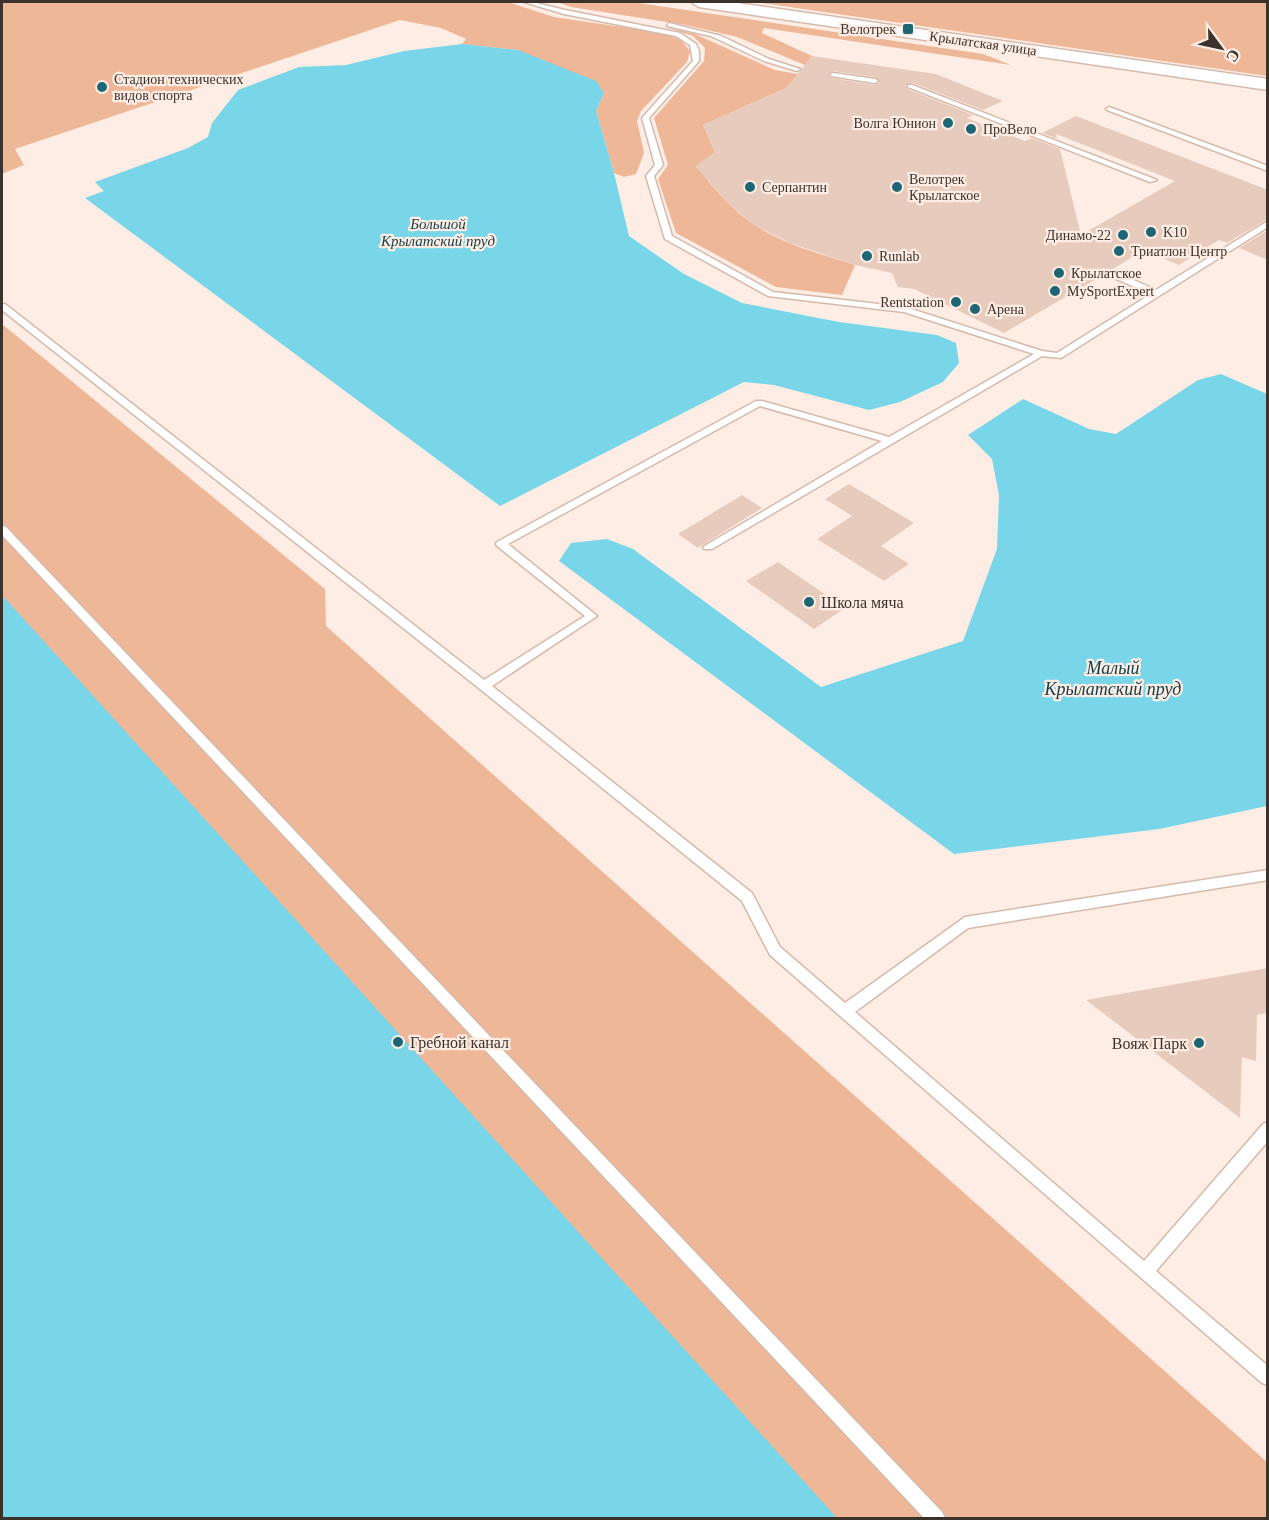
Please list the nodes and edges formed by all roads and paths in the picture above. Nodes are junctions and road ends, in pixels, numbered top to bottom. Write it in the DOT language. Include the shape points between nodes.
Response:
graph roads {
  1 [pos="527,2"];
  2 [pos="699,2"];
  3 [pos="606,18"];
  4 [pos="797,69"];
  5 [pos="833,75"];
  6 [pos="875,81"];
  7 [pos="1268,85"];
  8 [pos="910,86"];
  9 [pos="1109,109"];
  10 [pos="1268,169"];
  11 [pos="1153,180"];
  12 [pos="1268,223"];
  13 [pos="1108,272"];
  14 [pos="1156,292"];
  15 [pos="2,306"];
  16 [pos="1041,353"];
  17 [pos="890,440"];
  18 [pos="2,529"];
  19 [pos="708,547"];
  20 [pos="484,686"];
  21 [pos="1268,875"];
  22 [pos="846,1011"];
  23 [pos="1268,1129"];
  24 [pos="1145,1272"];
  25 [pos="1268,1377"];
  26 [pos="936,1518"];
  1 -- 3 [label="lane"];
  2 -- 7 [label="main road, Крылатская улица"];
  3 -- 4 [label="lane" via="644,20 701,31 779,66"];
  3 -- 16 [label="lane" via="678,34 694,43 697,50 696,61 645,118 658,165 650,176 668,237 771,294 905,310"];
  5 -- 6 [label="lane"];
  8 -- 11 [label="lane"];
  9 -- 10 [label="lane"];
  12 -- 14 [label="lane"];
  13 -- 14 [label="lane"];
  14 -- 16 [label="lane" via="1058,356"];
  15 -- 20 [label="lane"];
  16 -- 17 [label="lane"];
  17 -- 19 [label="lane"];
  17 -- 20 [label="lane" via="759,403 501,544 592,616"];
  18 -- 26 [label="lane"];
  20 -- 22 [label="lane" via="747,897 775,951"];
  21 -- 22 [label="lane" via="965,923"];
  22 -- 24 [label="lane"];
  23 -- 24 [label="lane"];
  24 -- 25 [label="lane"];
}
